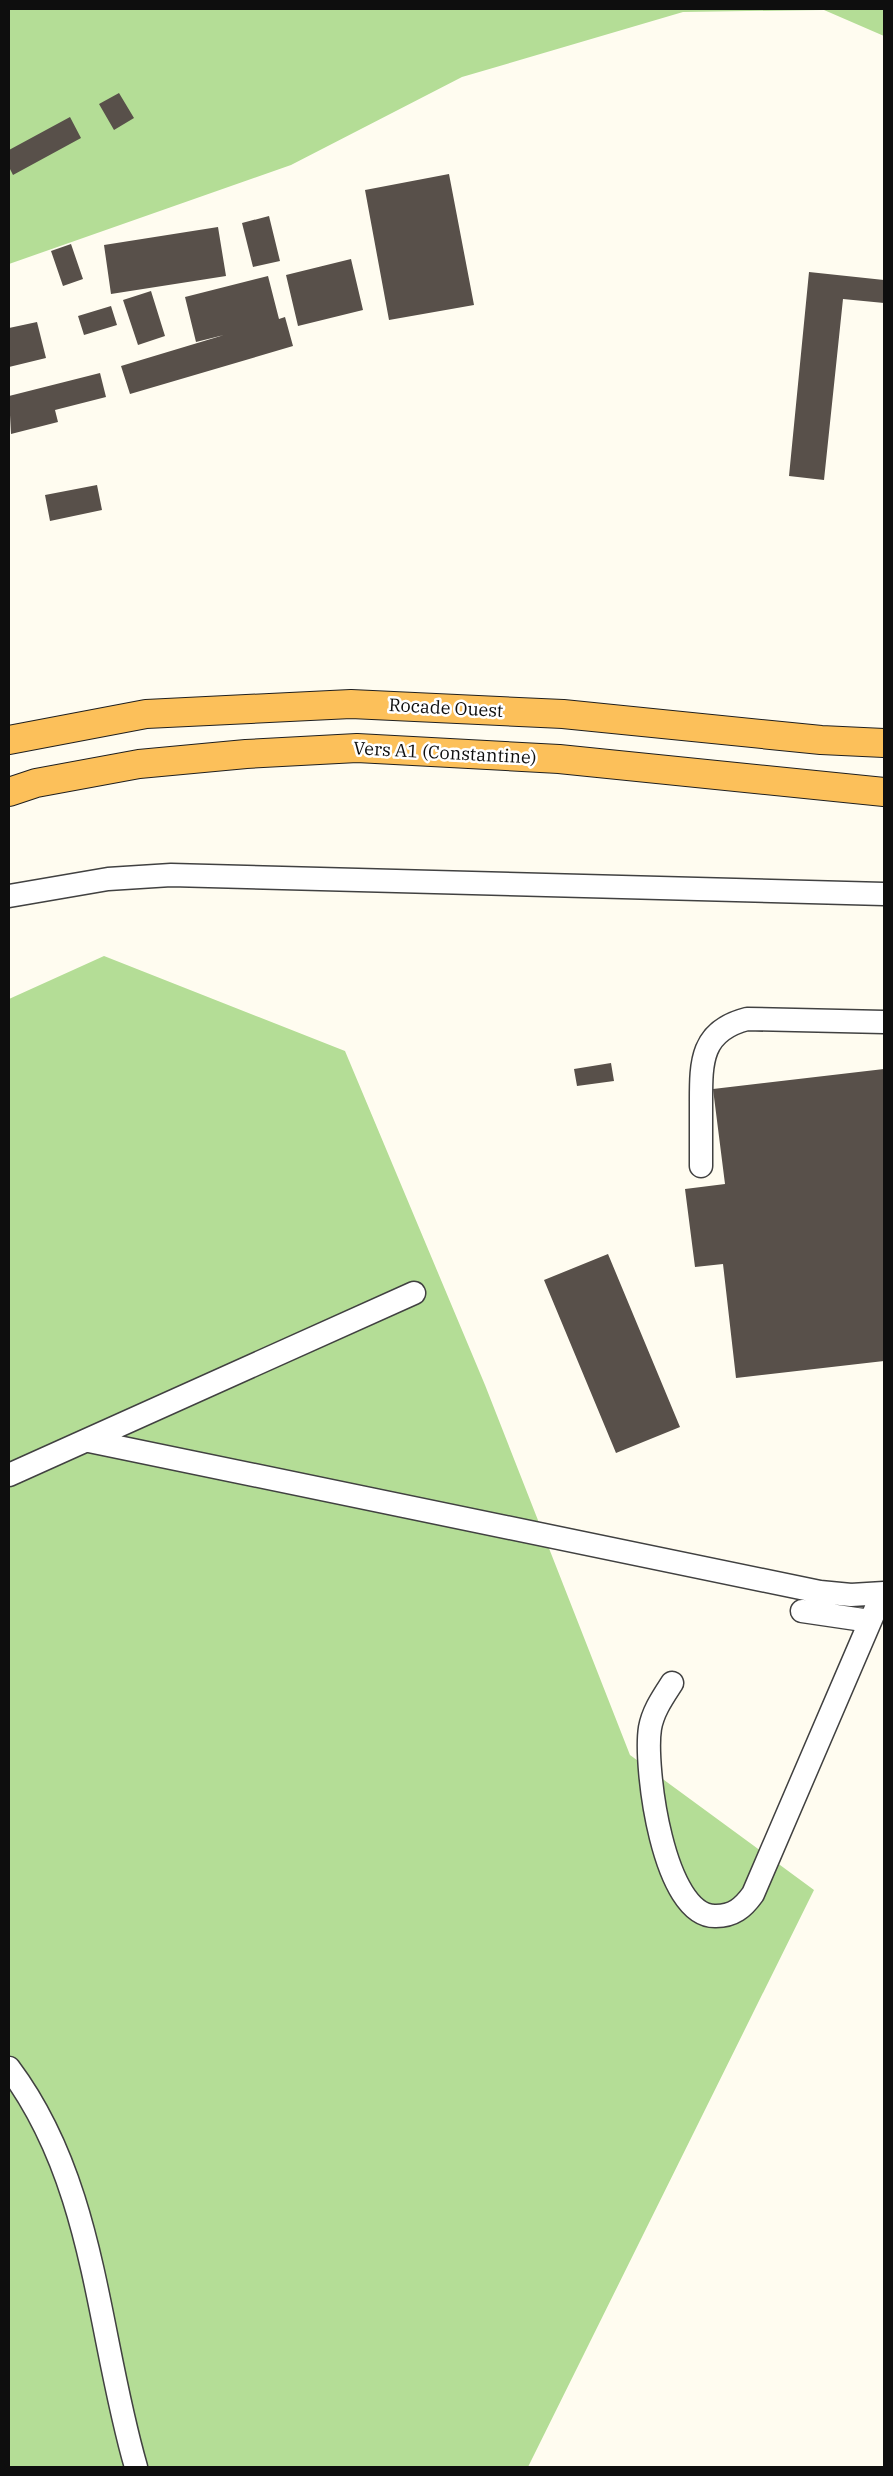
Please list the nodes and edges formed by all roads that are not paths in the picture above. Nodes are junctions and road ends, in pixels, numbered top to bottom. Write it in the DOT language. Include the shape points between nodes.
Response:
graph roads {
  1 [pos="9,740"];
  2 [pos="884,743"];
  3 [pos="9,792"];
  4 [pos="884,792"];
  5 [pos="884,894"];
  6 [pos="9,896"];
  7 [pos="884,1022"];
  8 [pos="701,1166"];
  9 [pos="414,1293"];
  10 [pos="89,1441"];
  11 [pos="9,1475"];
  12 [pos="883,1593"];
  13 [pos="802,1612"];
  14 [pos="870,1621"];
  15 [pos="672,1683"];
  16 [pos="9,2068"];
  17 [pos="136,2467"];
  1 -- 2 [label="highway, Rocade Ouest" via="146,714 351,704 563,714"];
  3 -- 4 [label="highway, Vers A1 (Constantine)" via="36,783 138,764 357,748 559,759"];
  5 -- 6 [label="lane" via="171,875 108,879"];
  7 -- 8 [label="lane" via="747,1019 720,1030 710,1042 702,1064"];
  9 -- 10 [label="lane"];
  10 -- 11 [label="lane"];
  10 -- 12 [label="lane" via="820,1592 851,1595"];
  12 -- 14 [label="lane"];
  13 -- 14 [label="lane"];
  14 -- 15 [label="lane" via="753,1894 736,1912 724,1916 700,1913 685,1896 673,1876 659,1832 648,1745 650,1725"];
  16 -- 17 [label="lane" via="41,2121 63,2168 87,2238"];
}
